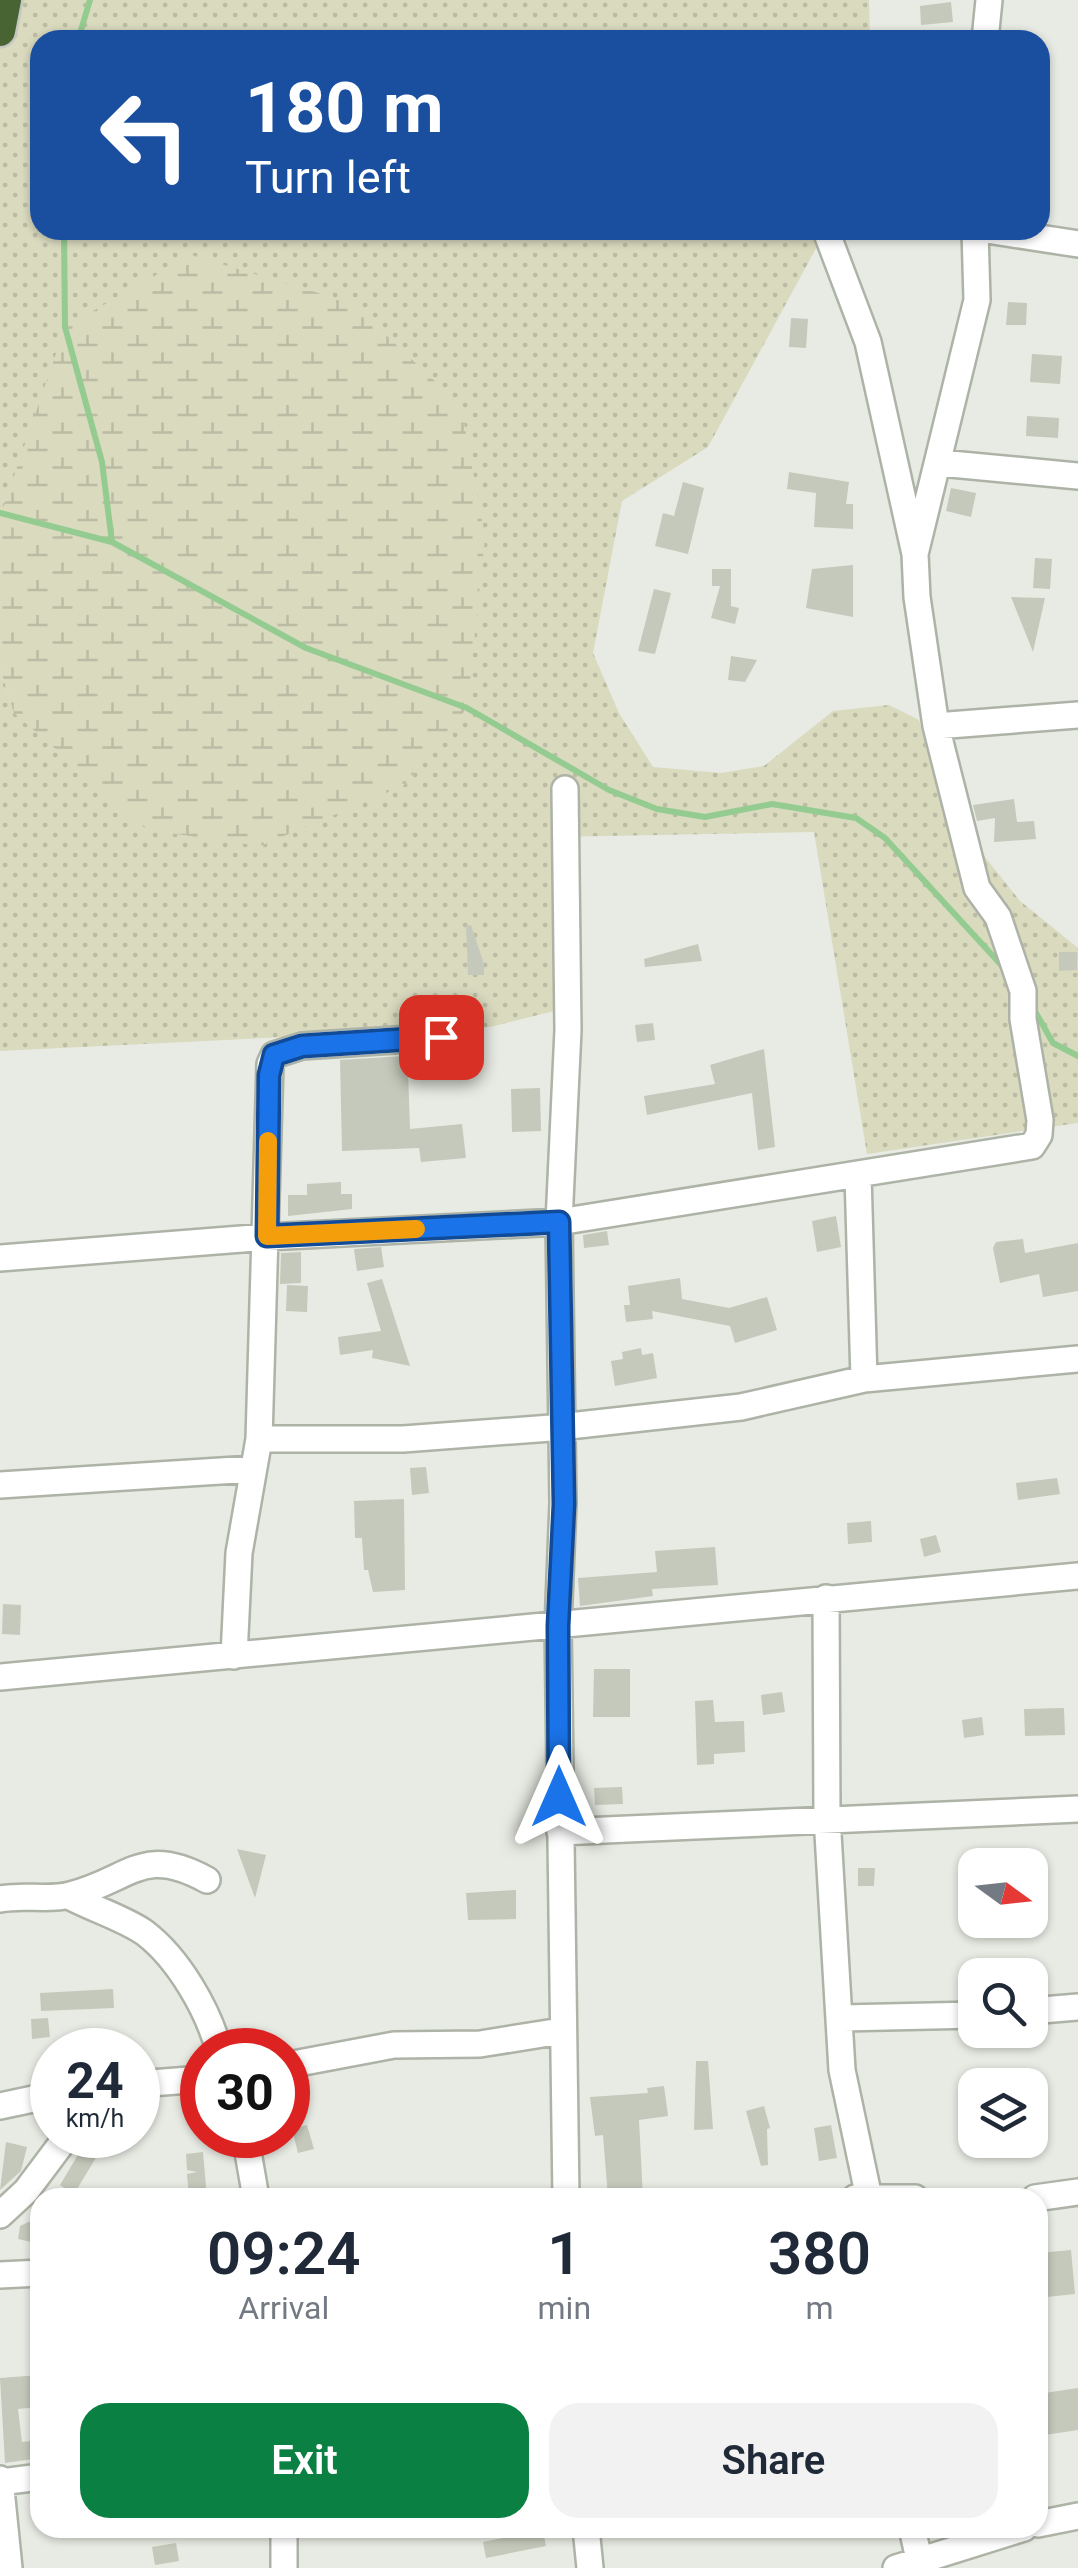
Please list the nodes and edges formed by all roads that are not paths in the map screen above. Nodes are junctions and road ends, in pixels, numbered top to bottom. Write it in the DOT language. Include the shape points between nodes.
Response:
graph roads {
  1 [pos="6,0"];
  2 [pos="989,0"];
  3 [pos="985,30"];
  4 [pos="0,31"];
  5 [pos="829,240"];
  6 [pos="976,240"];
  7 [pos="1050,240"];
  8 [pos="1078,244"];
  9 [pos="940,463"];
  10 [pos="1078,476"];
  11 [pos="916,554"];
  12 [pos="1078,714"];
  13 [pos="936,726"];
  14 [pos="566,789"];
  15 [pos="441,1037"];
  16 [pos="858,1175"];
  17 [pos="559,1222"];
  18 [pos="267,1236"];
  19 [pos="0,1258"];
  20 [pos="1078,1359"];
  21 [pos="864,1379"];
  22 [pos="562,1426"];
  23 [pos="259,1440"];
  24 [pos="252,1469"];
  25 [pos="0,1485"];
  26 [pos="1078,1576"];
  27 [pos="826,1598"];
  28 [pos="558,1626"];
  29 [pos="234,1656"];
  30 [pos="0,1677"];
  31 [pos="1078,1808"];
  32 [pos="827,1817"];
  33 [pos="560,1832"];
  34 [pos="207,1880"];
  35 [pos="68,1896"];
  36 [pos="0,1899"];
  37 [pos="1078,2007"];
  38 [pos="1048,2009"];
  39 [pos="958,2015"];
  40 [pos="842,2018"];
  41 [pos="213,2028"];
  42 [pos="562,2031"];
  43 [pos="310,2061"];
  44 [pos="30,2100"];
  45 [pos="0,2106"];
  46 [pos="51,2158"];
  47 [pos="249,2158"];
  48 [pos="254,2188"];
  49 [pos="566,2188"];
  50 [pos="862,2188"];
  51 [pos="1078,2192"];
  52 [pos="1048,2196"];
  53 [pos="0,2214"];
  54 [pos="30,2274"];
  55 [pos="0,2275"];
  56 [pos="30,2478"];
  57 [pos="0,2481"];
  58 [pos="1078,2516"];
  59 [pos="1048,2522"];
  60 [pos="284,2538"];
  61 [pos="587,2538"];
  62 [pos="912,2538"];
  63 [pos="994,2538"];
  64 [pos="912,2565"];
  65 [pos="8,2568"];
  66 [pos="284,2568"];
  67 [pos="590,2568"];
  1 -- 4 [label="highway"];
  2 -- 3 [label="street"];
  5 -- 11 [label="street" via="868,342"];
  6 -- 9 [label="street" via="977,300"];
  7 -- 8 [label="street"];
  9 -- 10 [label="street"];
  9 -- 11 [label="street"];
  11 -- 13 [label="street"];
  12 -- 13 [label="street"];
  13 -- 16 [label="street" via="977,888 998,917 1023,991 1039,1135 1032,1146"];
  14 -- 17 [label="street" via="568,1030"];
  15 -- 18 [label="street" via="302,1046 274,1055"];
  16 -- 17 [label="street"];
  16 -- 21 [label="street"];
  17 -- 18 [label="street"];
  17 -- 22 [label="street"];
  18 -- 19 [label="street"];
  18 -- 23 [label="street"];
  20 -- 21 [label="street"];
  21 -- 22 [label="street" via="740,1407"];
  22 -- 23 [label="street" via="403,1440"];
  22 -- 28 [label="street"];
  23 -- 24 [label="street"];
  24 -- 25 [label="street"];
  24 -- 29 [label="street"];
  26 -- 27 [label="street"];
  27 -- 28 [label="street"];
  27 -- 32 [label="street"];
  28 -- 29 [label="street"];
  28 -- 33 [label="street"];
  29 -- 30 [label="street"];
  31 -- 32 [label="street"];
  32 -- 33 [label="street"];
  32 -- 40 [label="street"];
  33 -- 42 [label="street"];
  34 -- 35 [label="street" via="176,1864 140,1866"];
  35 -- 36 [label="street"];
  35 -- 41 [label="street" via="144,1933 189,1986"];
  37 -- 38 [label="street"];
  39 -- 40 [label="street"];
  40 -- 50 [label="street" via="842,2070"];
  42 -- 43 [label="street" via="480,2044 394,2045"];
  42 -- 49 [label="street"];
  44 -- 45 [label="street"];
  46 -- 53 [label="street"];
  47 -- 48 [label="street"];
  51 -- 52 [label="street"];
  54 -- 55 [label="street"];
  56 -- 57 [label="street"];
  57 -- 65 [label="street"];
  58 -- 59 [label="street"];
  60 -- 66 [label="street"];
  61 -- 67 [label="street"];
  62 -- 64 [label="street"];
  63 -- 64 [label="street"];
}
